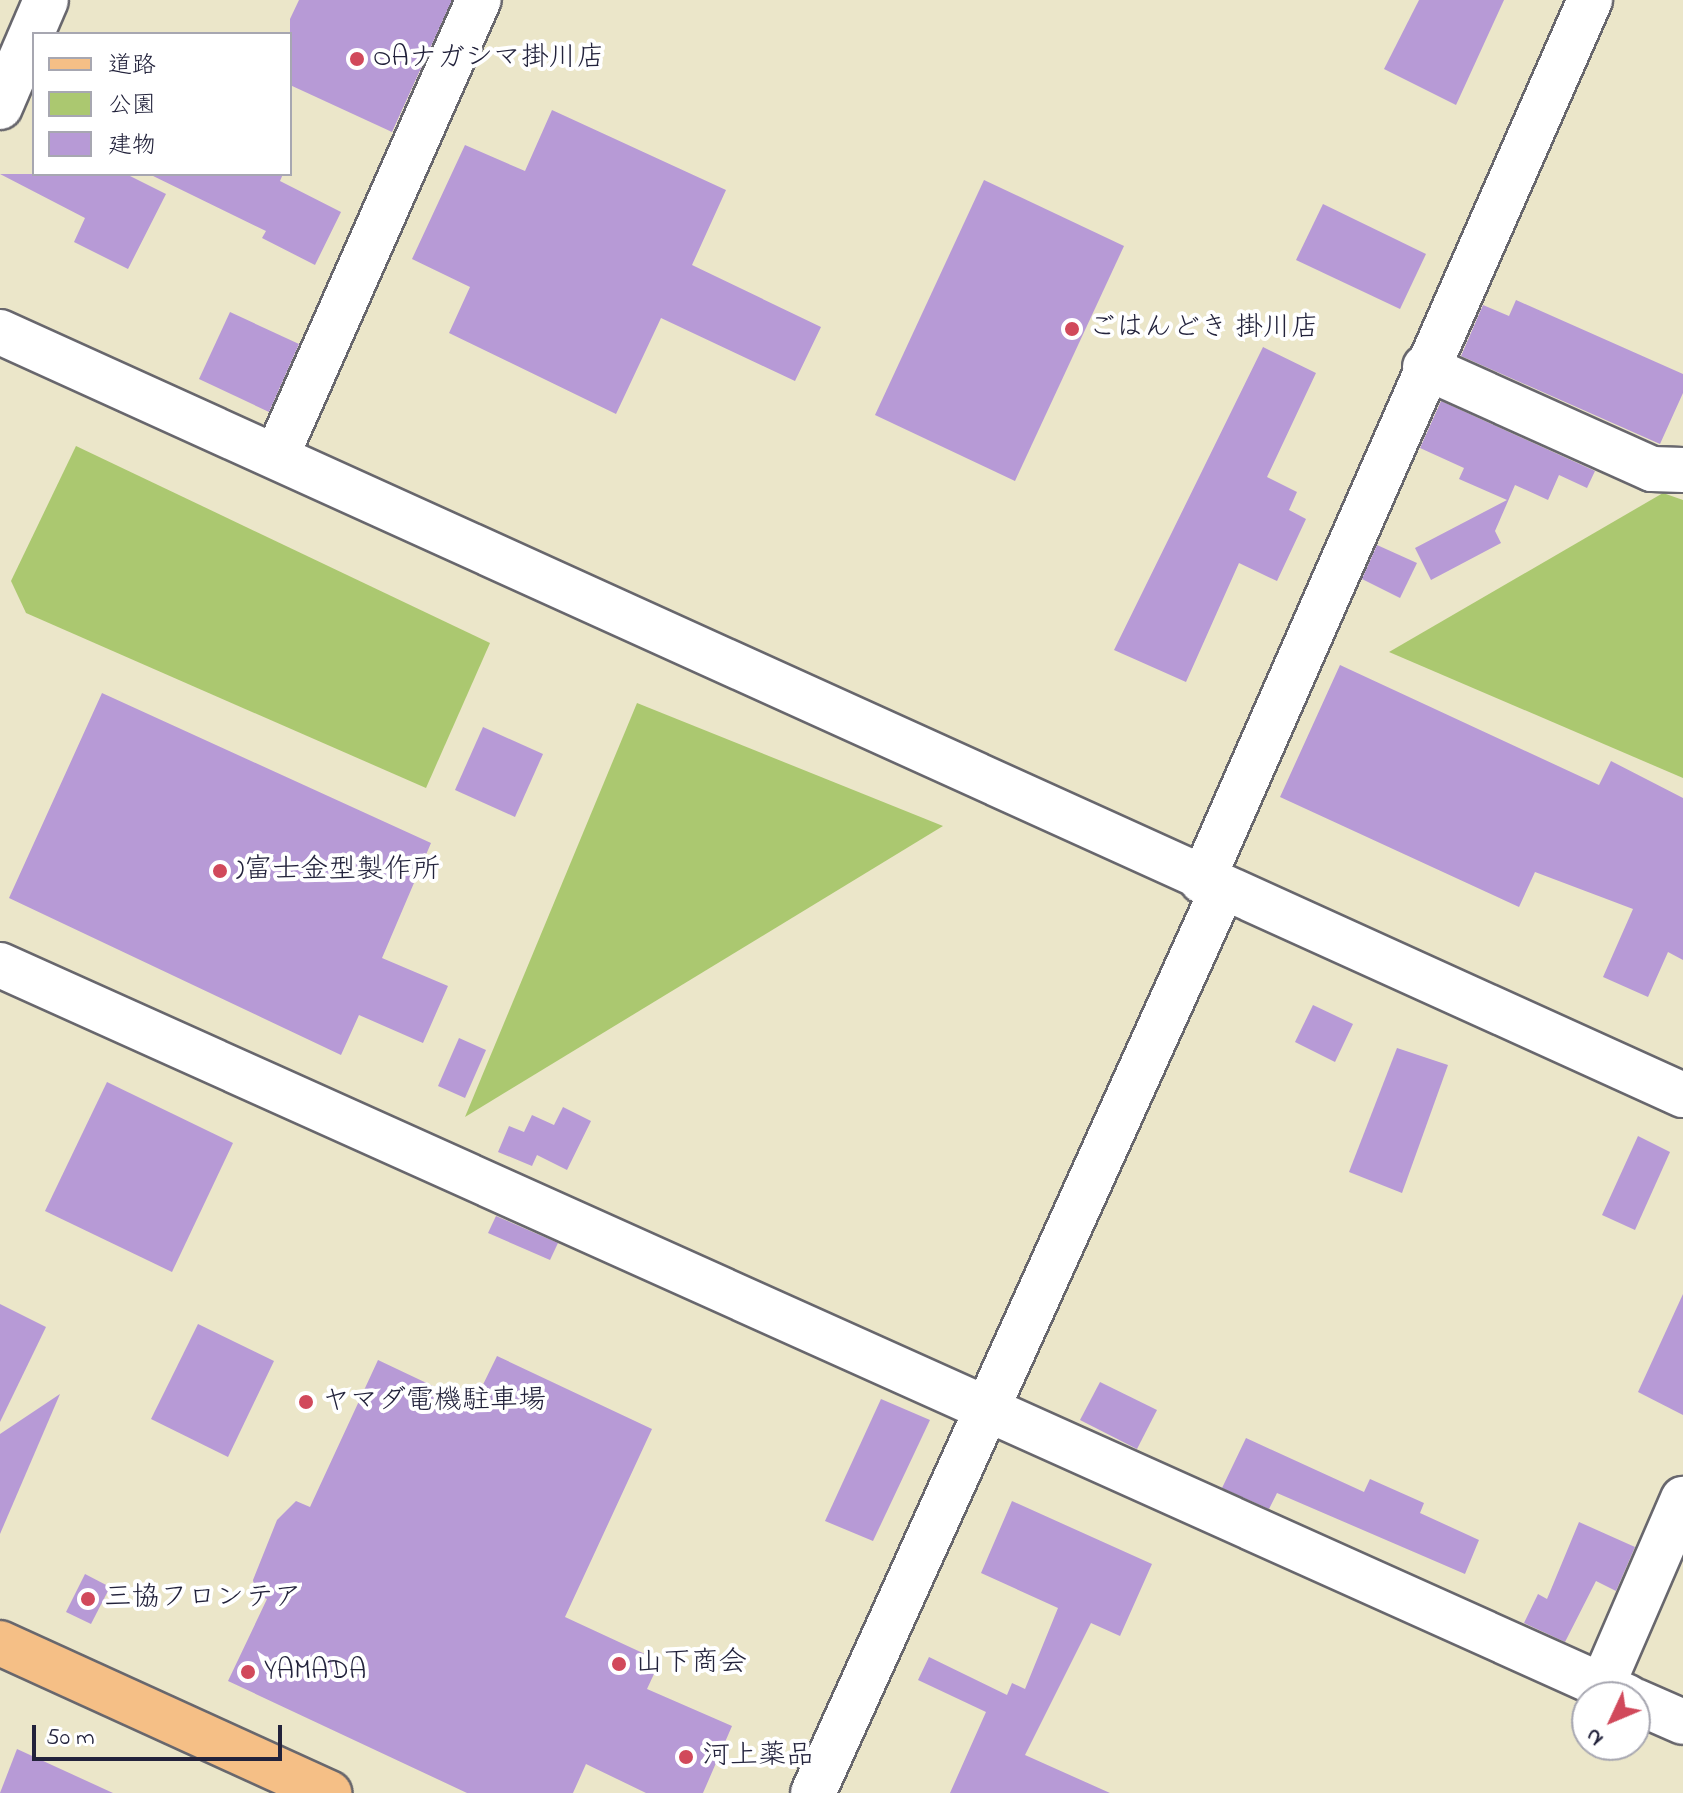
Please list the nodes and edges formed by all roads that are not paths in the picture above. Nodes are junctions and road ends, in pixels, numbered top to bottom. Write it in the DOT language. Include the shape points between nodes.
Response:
graph roads {
  1 [pos="46,0"];
  2 [pos="479,0"];
  3 [pos="1590,0"];
  4 [pos="32,32"];
  5 [pos="32,33"];
  6 [pos="0,107"];
  7 [pos="0,332"];
  8 [pos="1425,367"];
  9 [pos="277,455"];
  10 [pos="1683,470"];
  11 [pos="1212,886"];
  12 [pos="0,965"];
  13 [pos="1683,1095"];
  14 [pos="988,1407"];
  15 [pos="1683,1499"];
  16 [pos="0,1643"];
  17 [pos="1592,1681"];
  18 [pos="1625,1681"];
  19 [pos="1651,1708"];
  20 [pos="1683,1722"];
  21 [pos="329,1793"];
  22 [pos="813,1793"];
  1 -- 4 [label="street"];
  2 -- 9 [label="street"];
  3 -- 8 [label="street"];
  5 -- 6 [label="street"];
  7 -- 9 [label="street"];
  8 -- 10 [label="street" via="1652,469"];
  8 -- 11 [label="street"];
  9 -- 11 [label="street"];
  11 -- 13 [label="street"];
  11 -- 14 [label="street"];
  12 -- 14 [label="street"];
  14 -- 17 [label="street"];
  14 -- 22 [label="street"];
  15 -- 18 [label="street"];
  16 -- 21 [label="main road"];
  19 -- 20 [label="street"];
}
